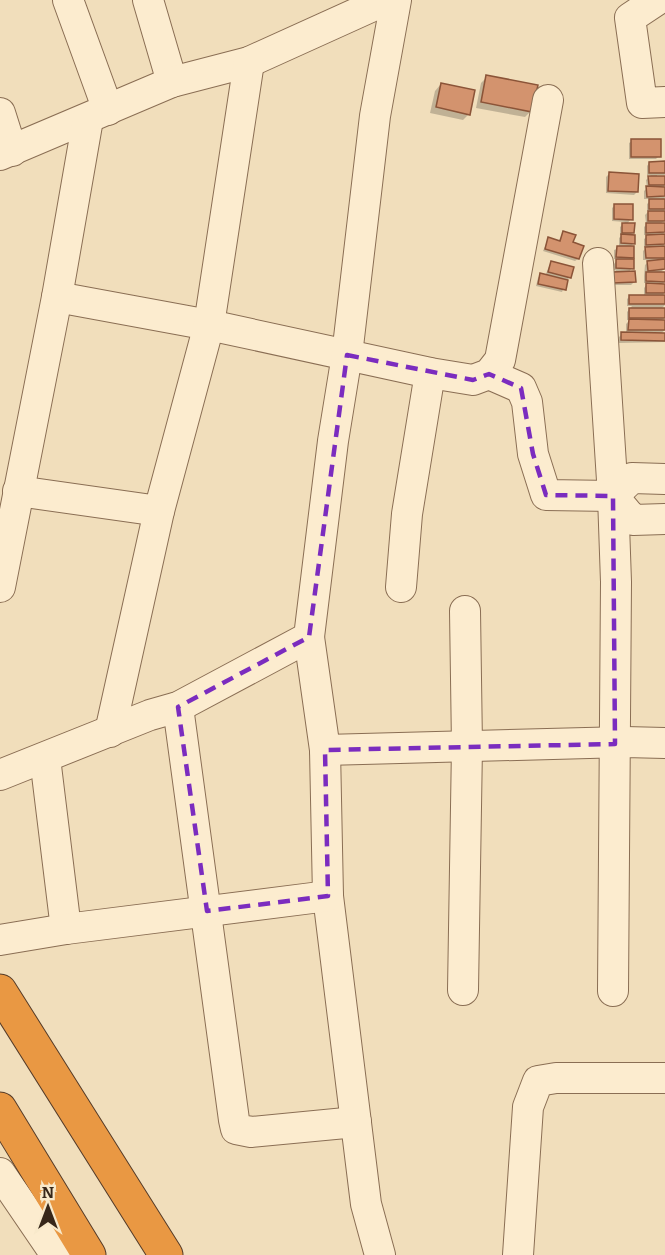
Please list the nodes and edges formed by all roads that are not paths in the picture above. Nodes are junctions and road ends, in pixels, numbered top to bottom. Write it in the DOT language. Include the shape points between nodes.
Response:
graph roads {
  1 [pos="68,0"];
  2 [pos="148,0"];
  3 [pos="386,0"];
  4 [pos="396,0"];
  5 [pos="657,0"];
  6 [pos="249,62"];
  7 [pos="172,82"];
  8 [pos="548,100"];
  9 [pos="665,102"];
  10 [pos="0,113"];
  11 [pos="98,114"];
  12 [pos="6,153"];
  13 [pos="598,262"];
  14 [pos="57,297"];
  15 [pos="209,325"];
  16 [pos="347,355"];
  17 [pos="430,373"];
  18 [pos="489,374"];
  19 [pos="665,479"];
  20 [pos="18,491"];
  21 [pos="613,495"];
  22 [pos="159,511"];
  23 [pos="665,519"];
  24 [pos="0,587"];
  25 [pos="401,587"];
  26 [pos="465,611"];
  27 [pos="309,637"];
  28 [pos="178,707"];
  29 [pos="110,732"];
  30 [pos="665,743"];
  31 [pos="615,744"];
  32 [pos="467,746"];
  33 [pos="325,750"];
  34 [pos="45,758"];
  35 [pos="0,775"];
  36 [pos="328,896"];
  37 [pos="207,911"];
  38 [pos="66,929"];
  39 [pos="0,940"];
  40 [pos="463,990"];
  41 [pos="0,991"];
  42 [pos="613,991"];
  43 [pos="665,1078"];
  44 [pos="0,1109"];
  45 [pos="356,1122"];
  46 [pos="0,1173"];
  47 [pos="56,1255"];
  48 [pos="89,1255"];
  49 [pos="166,1255"];
  50 [pos="380,1255"];
  51 [pos="518,1255"];
  1 -- 11 [label="street"];
  2 -- 7 [label="street"];
  3 -- 6 [label="street"];
  4 -- 16 [label="street" via="375,116"];
  5 -- 9 [label="street" via="630,18 642,103"];
  6 -- 7 [label="street"];
  6 -- 15 [label="street"];
  7 -- 11 [label="street"];
  8 -- 18 [label="street" via="500,360"];
  10 -- 12 [label="street"];
  11 -- 12 [label="street"];
  11 -- 14 [label="street"];
  13 -- 21 [label="street"];
  14 -- 15 [label="street"];
  14 -- 20 [label="street"];
  15 -- 16 [label="street"];
  15 -- 22 [label="street"];
  16 -- 17 [label="street"];
  16 -- 27 [label="street"];
  17 -- 18 [label="street" via="473,380"];
  17 -- 25 [label="street" via="407,514"];
  18 -- 21 [label="street" via="521,388 527,402 533,454 546,495"];
  19 -- 21 [label="street" via="632,478"];
  20 -- 22 [label="street"];
  20 -- 24 [label="street"];
  21 -- 23 [label="street" via="633,520"];
  21 -- 31 [label="street"];
  22 -- 29 [label="street"];
  26 -- 32 [label="street"];
  27 -- 28 [label="street"];
  27 -- 33 [label="street"];
  28 -- 29 [label="street"];
  28 -- 37 [label="street"];
  29 -- 34 [label="street"];
  30 -- 31 [label="street"];
  31 -- 32 [label="street"];
  31 -- 42 [label="street"];
  32 -- 33 [label="street"];
  32 -- 40 [label="street"];
  33 -- 36 [label="street"];
  34 -- 35 [label="street"];
  34 -- 38 [label="street"];
  36 -- 37 [label="street"];
  36 -- 45 [label="street"];
  37 -- 38 [label="street"];
  37 -- 45 [label="street" via="236,1129 250,1132"];
  38 -- 39 [label="street"];
  41 -- 49 [label="highway"];
  43 -- 51 [label="street" via="538,1081 528,1107"];
  44 -- 48 [label="highway"];
  45 -- 50 [label="street" via="366,1204"];
  46 -- 47 [label="street"];
}
